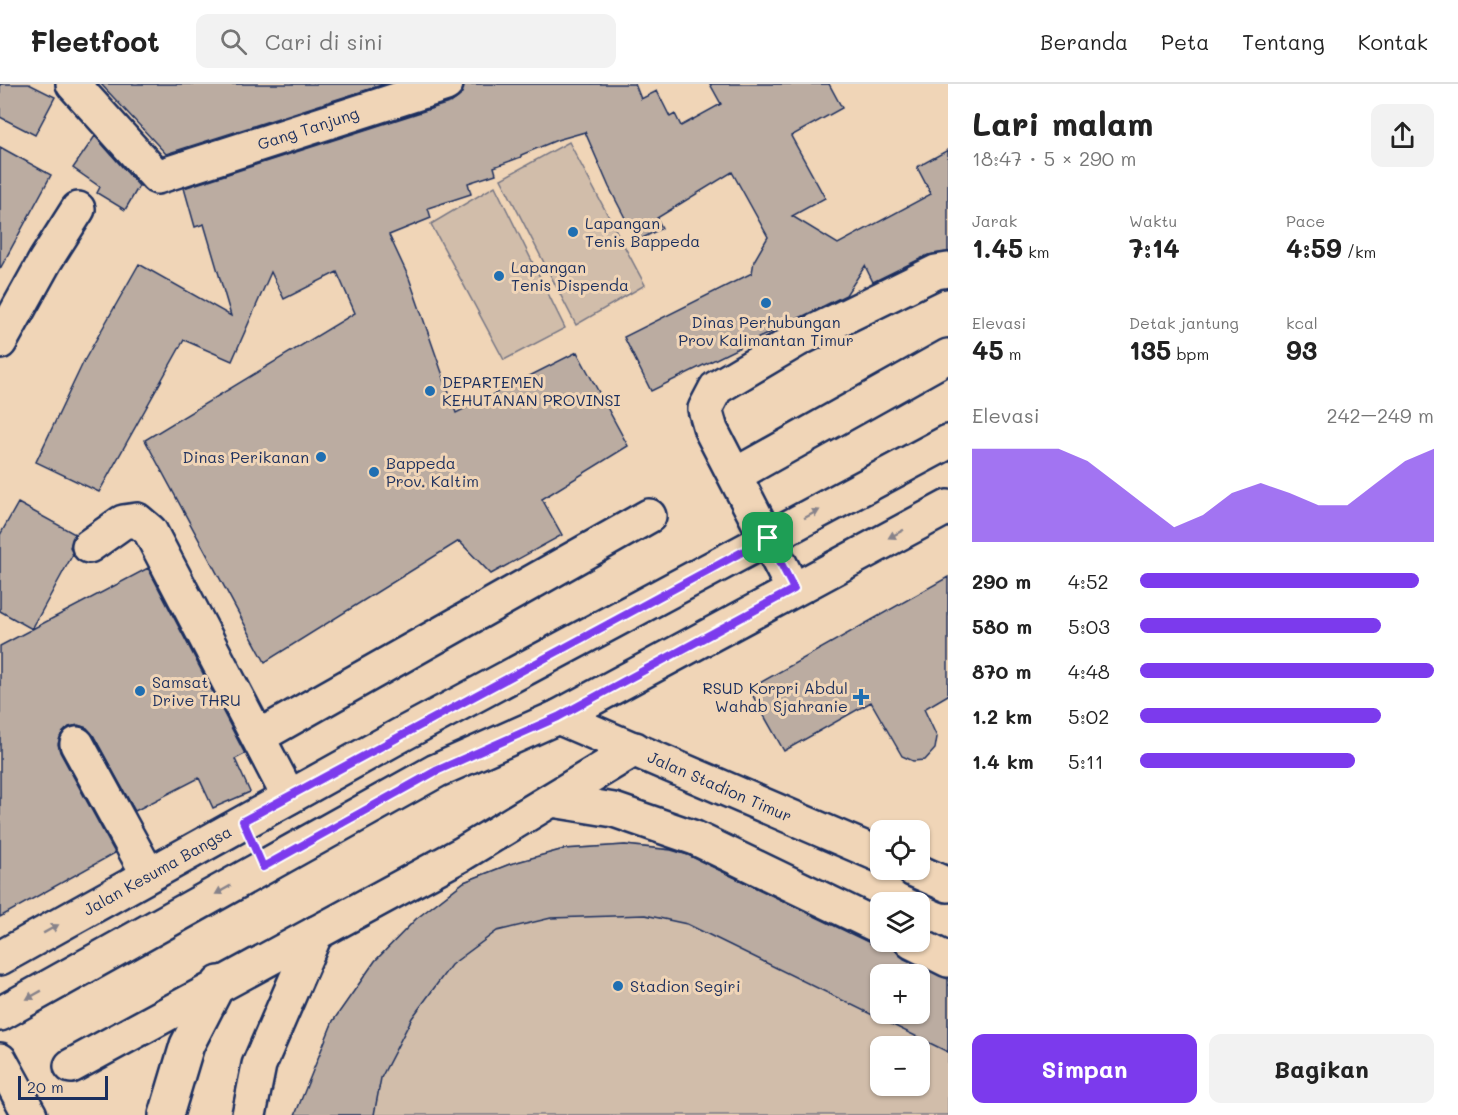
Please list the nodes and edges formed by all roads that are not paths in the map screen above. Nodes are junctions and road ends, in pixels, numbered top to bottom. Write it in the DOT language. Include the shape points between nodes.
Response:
graph roads {
  1 [pos="73,84"];
  2 [pos="446,84"];
  3 [pos="78,209"];
  4 [pos="948,270"];
  5 [pos="0,342"];
  6 [pos="948,356"];
  7 [pos="948,442"];
  8 [pos="735,475"];
  9 [pos="948,507"];
  10 [pos="650,516"];
  11 [pos="768,538"];
  12 [pos="89,546"];
  13 [pos="794,589"];
  14 [pos="438,715"];
  15 [pos="558,717"];
  16 [pos="258,737"];
  17 [pos="77,744"];
  18 [pos="635,749"];
  19 [pos="463,758"];
  20 [pos="289,797"];
  21 [pos="552,800"];
  22 [pos="243,821"];
  23 [pos="870,851"];
  24 [pos="263,867"];
  25 [pos="148,874"];
  26 [pos="930,877"];
  27 [pos="948,885"];
  28 [pos="870,922"];
  29 [pos="316,933"];
  30 [pos="930,951"];
  31 [pos="0,958"];
  32 [pos="948,960"];
  33 [pos="219,983"];
  34 [pos="0,1014"];
  35 [pos="0,1060"];
  36 [pos="71,1066"];
  37 [pos="30,1115"];
  38 [pos="166,1115"];
  39 [pos="249,1115"];
  1 -- 2 [label="street, Gang Tanjung" via="157,177"];
  3 -- 5 [label="street"];
  4 -- 8 [label="street" via="936,272 796,340 716,388 707,401 705,417"];
  6 -- 8 [label="street"];
  11 -- 7 [label="street, Jalan Kesuma Bangsa, one-way"];
  8 -- 11 [label="street"];
  9 -- 13 [label="street, one-way"];
  10 -- 16 [label="street"];
  11 -- 13 [label="street"];
  11 -- 14 [label="street, Jalan Kesuma Bangsa"];
  12 -- 16 [label="street" via="123,522 137,520 150,531"];
  13 -- 15 [label="street"];
  14 -- 19 [label="street"];
  14 -- 20 [label="street, Jalan Kesuma Bangsa"];
  15 -- 18 [label="street, Jalan Stadion Timur"];
  15 -- 19 [label="street"];
  16 -- 20 [label="street"];
  17 -- 25 [label="street"];
  18 -- 21 [label="street"];
  18 -- 23 [label="street, Jalan Stadion Timur"];
  19 -- 24 [label="street"];
  20 -- 22 [label="street, Jalan Kesuma Bangsa"];
  21 -- 28 [label="street" via="614,810 695,838"];
  21 -- 29 [label="street"];
  22 -- 24 [label="street"];
  22 -- 25 [label="street, Jalan Kesuma Bangsa"];
  24 -- 34 [label="street, one-way"];
  31 -- 25 [label="street, Jalan Kesuma Bangsa, one-way"];
  26 -- 27 [label="street"];
  29 -- 33 [label="street"];
  29 -- 39 [label="street" via="259,1065"];
  30 -- 32 [label="street"];
  33 -- 36 [label="street"];
  33 -- 38 [label="street" via="187,1045"];
  35 -- 37 [label="street"];
}
